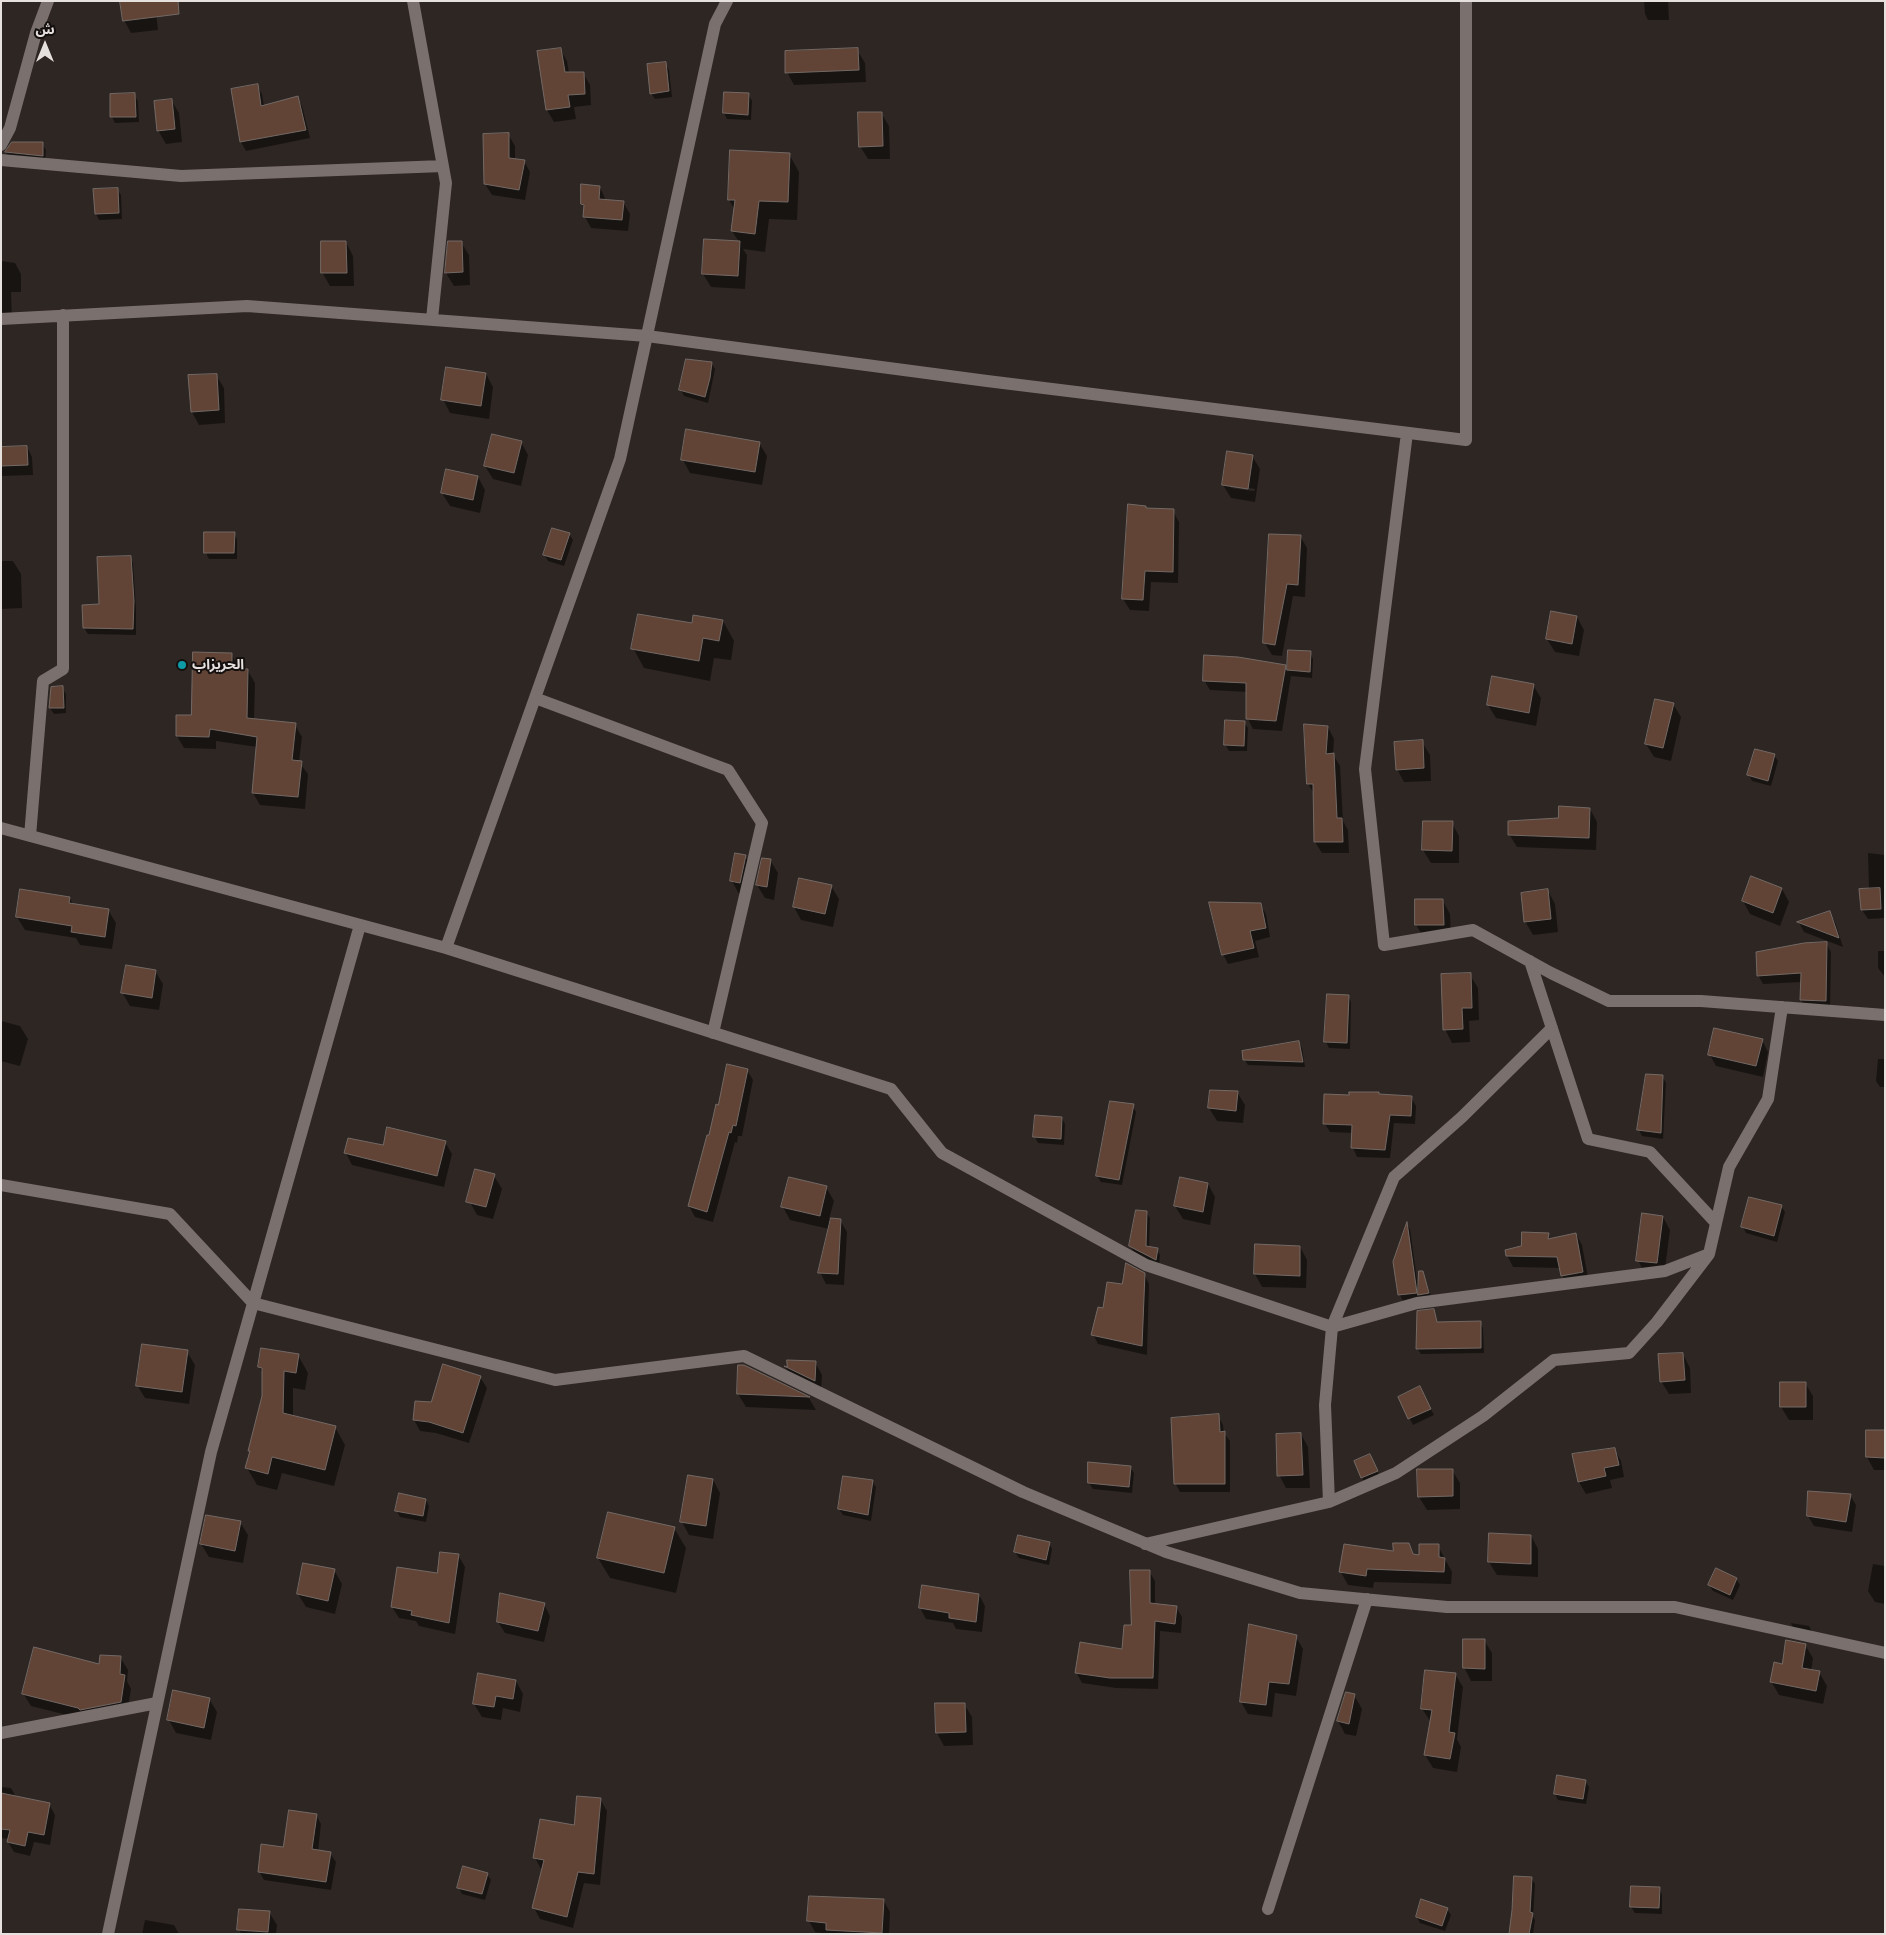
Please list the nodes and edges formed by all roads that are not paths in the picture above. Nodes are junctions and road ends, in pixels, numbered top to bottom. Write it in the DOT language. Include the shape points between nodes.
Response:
graph roads {
  1 [pos="48,1"];
  2 [pos="413,1"];
  3 [pos="728,1"];
  4 [pos="1466,1"];
  5 [pos="5,128"];
  6 [pos="1,145"];
  7 [pos="1,160"];
  8 [pos="443,166"];
  9 [pos="63,316"];
  10 [pos="1,319"];
  11 [pos="432,319"];
  12 [pos="647,336"];
  13 [pos="1407,433"];
  14 [pos="535,698"];
  15 [pos="1,828"];
  16 [pos="30,836"];
  17 [pos="360,925"];
  18 [pos="446,948"];
  19 [pos="1530,961"];
  20 [pos="1782,1007"];
  21 [pos="1885,1015"];
  22 [pos="1552,1028"];
  23 [pos="713,1032"];
  24 [pos="1,1185"];
  25 [pos="1716,1223"];
  26 [pos="1709,1254"];
  27 [pos="253,1303"];
  28 [pos="1332,1327"];
  29 [pos="1329,1502"];
  30 [pos="1145,1544"];
  31 [pos="1366,1599"];
  32 [pos="1885,1653"];
  33 [pos="157,1703"];
  34 [pos="1,1733"];
  35 [pos="1268,1909"];
  36 [pos="108,1934"];
  1 -- 5 [label="street"];
  2 -- 8 [label="street"];
  3 -- 12 [label="street" via="714,24"];
  4 -- 13 [label="street" via="1466,440"];
  5 -- 6 [label="street"];
  7 -- 8 [label="street" via="181,176"];
  8 -- 11 [label="street" via="446,183"];
  9 -- 10 [label="street"];
  9 -- 11 [label="street" via="246,306"];
  9 -- 16 [label="street" via="63,669 43,681"];
  11 -- 12 [label="street"];
  12 -- 13 [label="street"];
  12 -- 14 [label="street" via="620,459"];
  13 -- 19 [label="street" via="1365,769 1384,945 1472,930"];
  14 -- 18 [label="street"];
  14 -- 23 [label="street" via="728,770 762,823"];
  15 -- 16 [label="street"];
  16 -- 17 [label="street"];
  17 -- 18 [label="street"];
  17 -- 27 [label="street"];
  18 -- 23 [label="street"];
  19 -- 20 [label="street" via="1609,1001 1701,1001"];
  19 -- 22 [label="street"];
  20 -- 21 [label="street"];
  20 -- 25 [label="street" via="1768,1099 1729,1167"];
  22 -- 25 [label="street" via="1588,1139 1650,1152"];
  22 -- 28 [label="street" via="1462,1117 1394,1177"];
  23 -- 28 [label="street" via="891,1089 942,1153 1146,1265"];
  24 -- 27 [label="street" via="170,1214"];
  25 -- 26 [label="street"];
  26 -- 28 [label="street" via="1665,1270 1417,1303"];
  26 -- 29 [label="street" via="1629,1353 1554,1360 1483,1416 1396,1472"];
  27 -- 30 [label="street" via="555,1380 744,1356 1023,1492"];
  27 -- 33 [label="street" via="210,1452"];
  28 -- 29 [label="street" via="1325,1405"];
  29 -- 30 [label="street"];
  30 -- 31 [label="street" via="1300,1593"];
  31 -- 32 [label="street" via="1447,1607 1675,1607"];
  31 -- 35 [label="street"];
  33 -- 34 [label="street"];
  33 -- 36 [label="street"];
}
